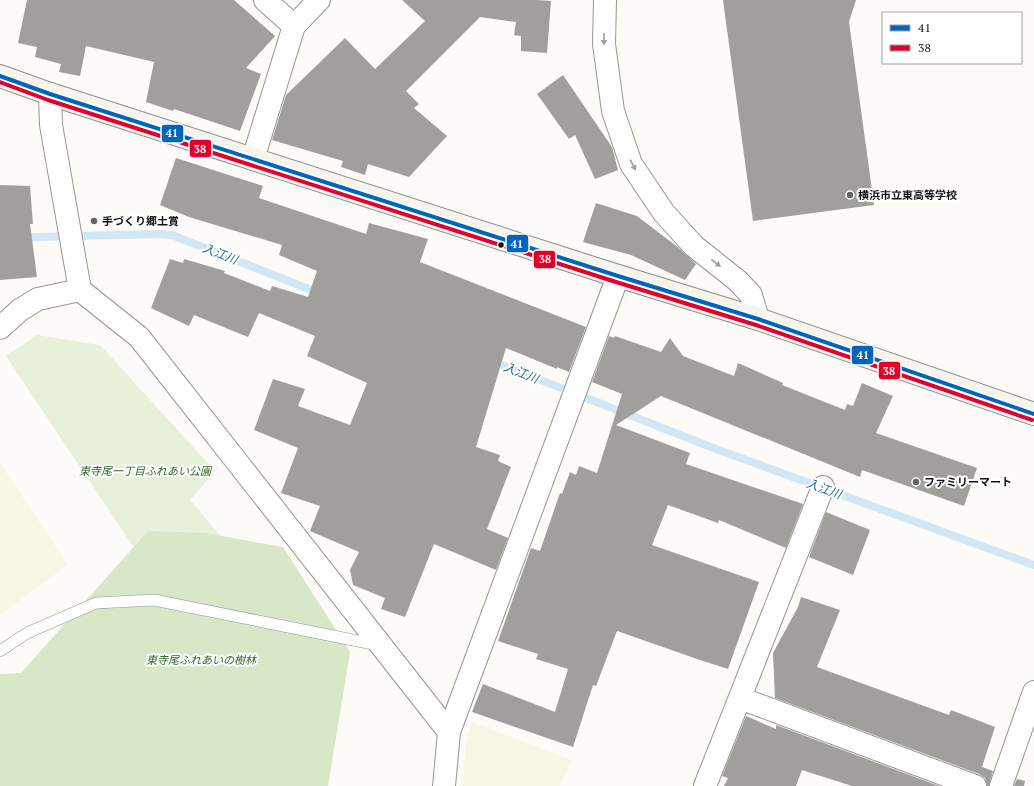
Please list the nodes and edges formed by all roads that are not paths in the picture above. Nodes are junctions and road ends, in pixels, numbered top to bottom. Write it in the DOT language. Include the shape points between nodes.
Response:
graph roads {
  1 [pos="265,0"];
  2 [pos="319,0"];
  3 [pos="606,0"];
  4 [pos="294,26"];
  5 [pos="0,76"];
  6 [pos="50,94"];
  7 [pos="252,159"];
  8 [pos="618,276"];
  9 [pos="80,290"];
  10 [pos="758,319"];
  11 [pos="0,328"];
  12 [pos="1034,414"];
  13 [pos="823,487"];
  14 [pos="381,645"];
  15 [pos="0,650"];
  16 [pos="1034,692"];
  17 [pos="740,698"];
  18 [pos="449,732"];
  19 [pos="444,786"];
  20 [pos="705,786"];
  21 [pos="975,786"];
  22 [pos="1001,786"];
  1 -- 4 [label="street"];
  2 -- 4 [label="street"];
  3 -- 10 [label="street, one-way" via="604,44 613,111 631,164 664,213 694,246 738,281 751,295"];
  4 -- 7 [label="street"];
  5 -- 6 [label="street"];
  6 -- 7 [label="street"];
  6 -- 9 [label="street" via="51,125"];
  7 -- 8 [label="street"];
  8 -- 10 [label="street"];
  8 -- 18 [label="street"];
  9 -- 11 [label="street" via="38,299 20,310"];
  9 -- 14 [label="street" via="139,337"];
  10 -- 12 [label="street"];
  13 -- 17 [label="street"];
  14 -- 15 [label="lane" via="154,600 96,603 27,632"];
  14 -- 18 [label="street"];
  16 -- 22 [label="street"];
  17 -- 20 [label="street"];
  17 -- 21 [label="street"];
  18 -- 19 [label="street"];
}
